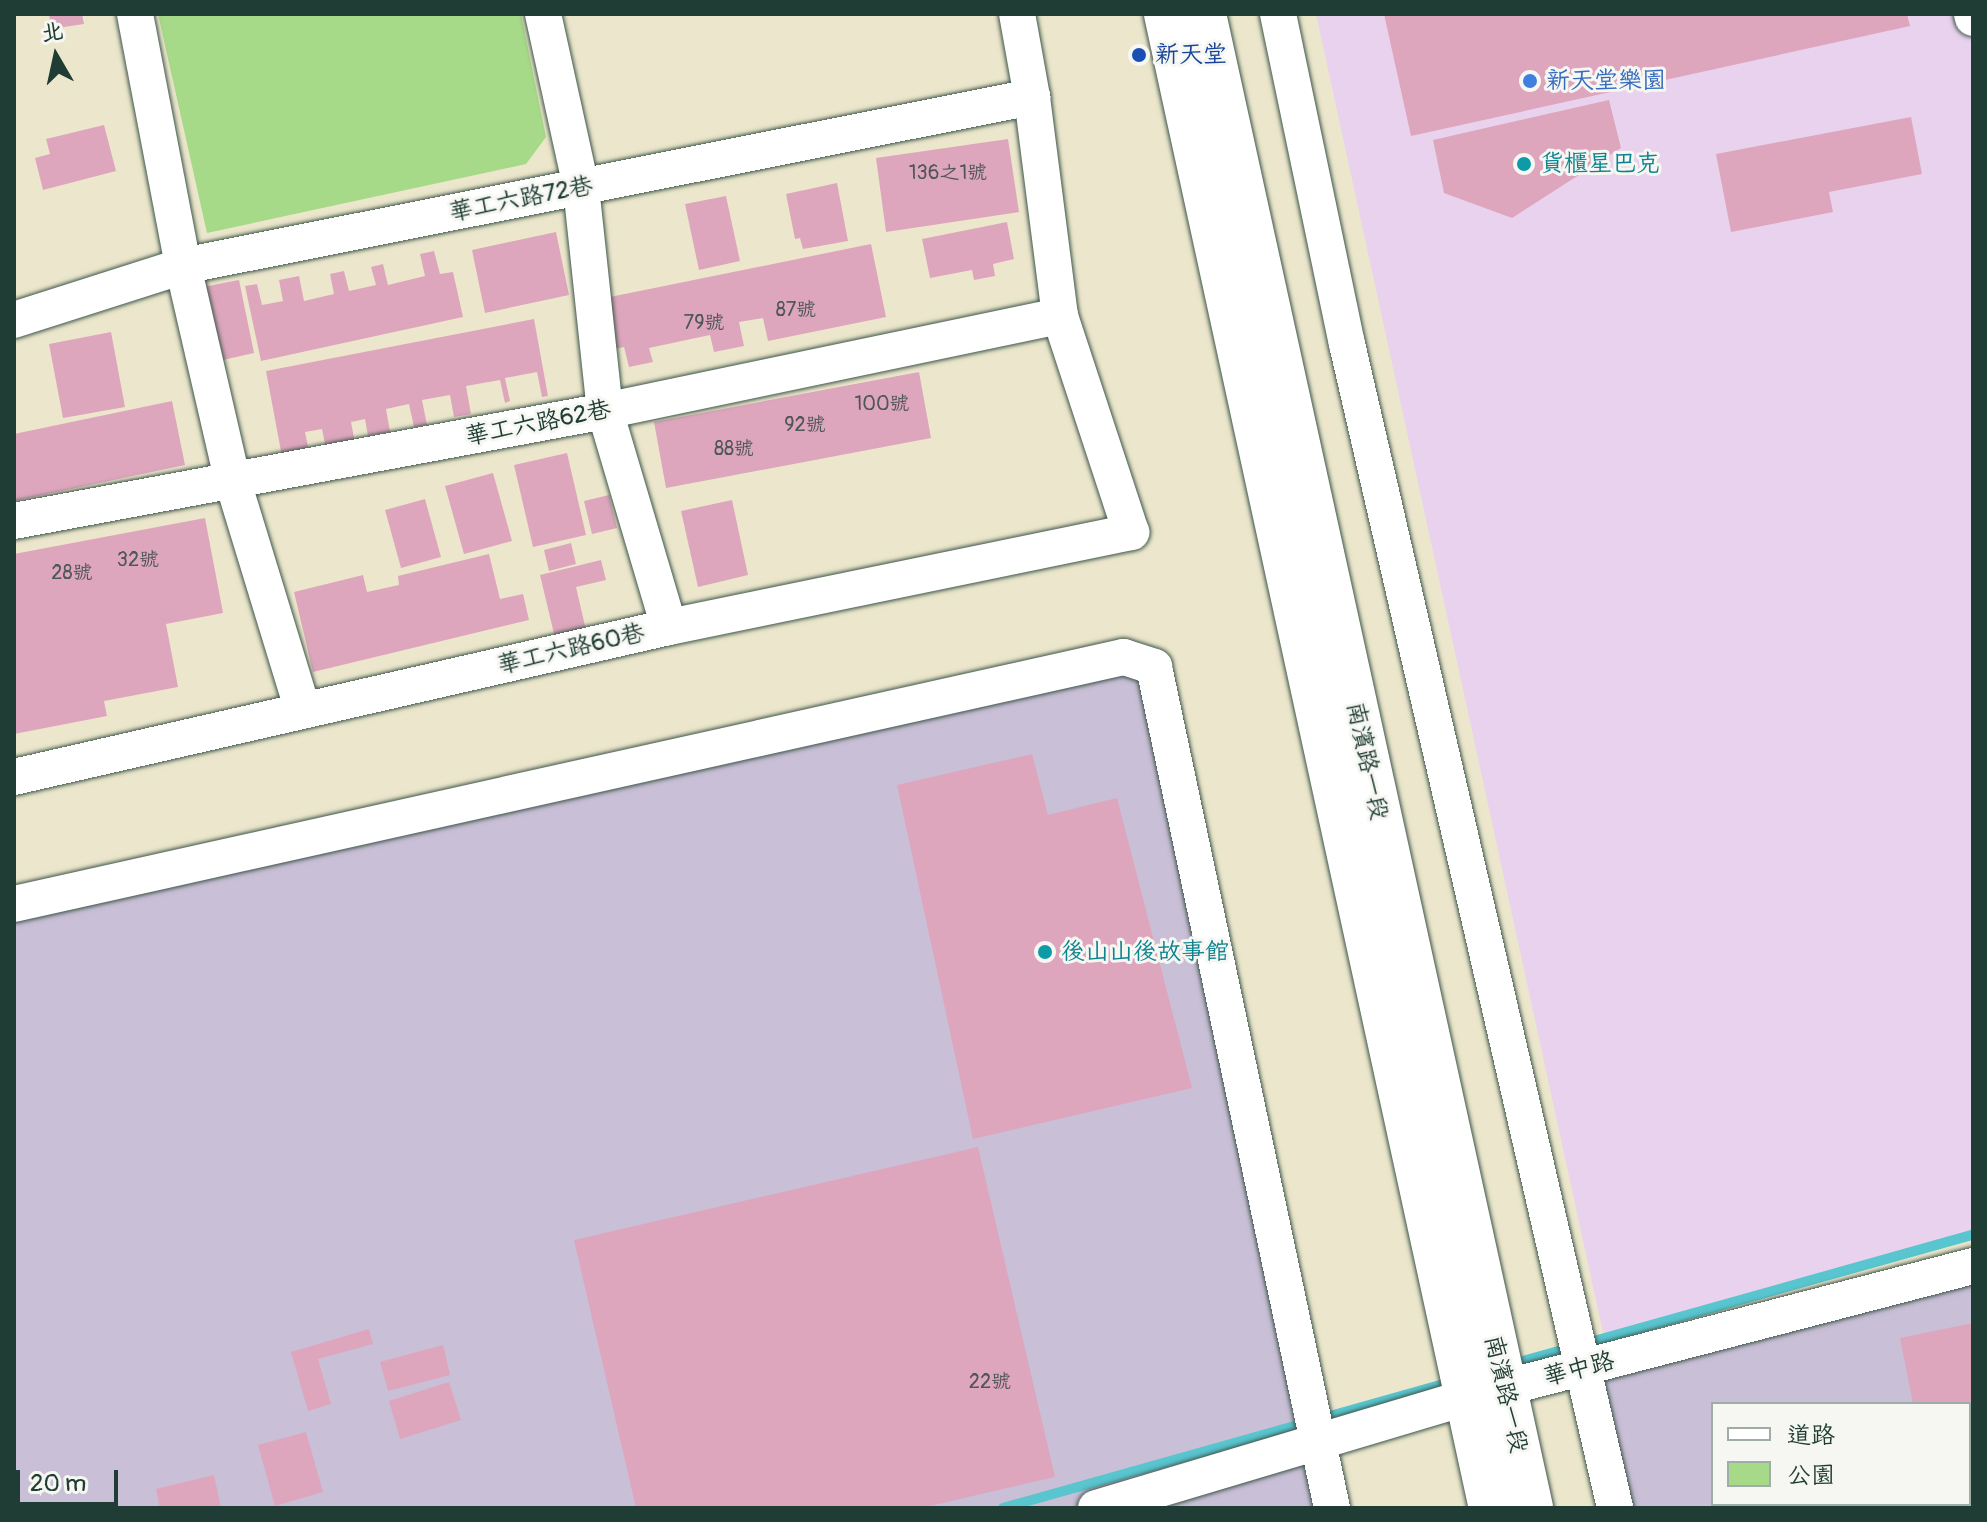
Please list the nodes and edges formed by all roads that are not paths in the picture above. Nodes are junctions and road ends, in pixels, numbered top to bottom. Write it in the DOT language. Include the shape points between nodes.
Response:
graph roads {
  1 [pos="135,14"];
  2 [pos="543,14"];
  3 [pos="1017,14"];
  4 [pos="1166,14"];
  5 [pos="1204,14"];
  6 [pos="1278,14"];
  7 [pos="1032,97"];
  8 [pos="581,187"];
  9 [pos="183,266"];
  10 [pos="1060,316"];
  11 [pos="14,319"];
  12 [pos="605,411"];
  13 [pos="233,482"];
  14 [pos="14,521"];
  15 [pos="669,627"];
  16 [pos="303,711"];
  17 [pos="14,777"];
  18 [pos="14,904"];
  19 [pos="1973,1266"];
  20 [pos="1585,1368"];
  21 [pos="1484,1393"];
  22 [pos="1318,1442"];
  23 [pos="1096,1508"];
  24 [pos="1332,1508"];
  25 [pos="1491,1508"];
  26 [pos="1531,1508"];
  27 [pos="1615,1508"];
  1 -- 9 [label="street"];
  2 -- 8 [label="street"];
  3 -- 7 [label="street"];
  4 -- 21 [label="main road, 南濱路一段"];
  5 -- 21 [label="main road, 南濱路一段"];
  6 -- 20 [label="street" via="1347,344"];
  7 -- 8 [label="street, 華工六路72巷"];
  7 -- 10 [label="street"];
  8 -- 9 [label="street, 華工六路72巷"];
  8 -- 12 [label="street"];
  9 -- 11 [label="street, 華工六路72巷"];
  9 -- 13 [label="street"];
  10 -- 12 [label="street, 華工六路62巷"];
  10 -- 15 [label="street, 華工六路60巷" via="1131,532"];
  12 -- 13 [label="street, 華工六路62巷"];
  12 -- 15 [label="street"];
  13 -- 14 [label="street, 華工六路62巷"];
  13 -- 16 [label="street"];
  15 -- 16 [label="street, 華工六路60巷"];
  16 -- 17 [label="street, 華工六路60巷"];
  18 -- 22 [label="street" via="1124,657 1154,667"];
  19 -- 20 [label="street, 華中路"];
  20 -- 21 [label="street, 華中路"];
  20 -- 27 [label="street"];
  21 -- 22 [label="street, 華中路"];
  21 -- 25 [label="main road, 南濱路一段"];
  21 -- 26 [label="main road, 南濱路一段"];
  22 -- 23 [label="street, 華中路"];
  22 -- 24 [label="street"];
}
